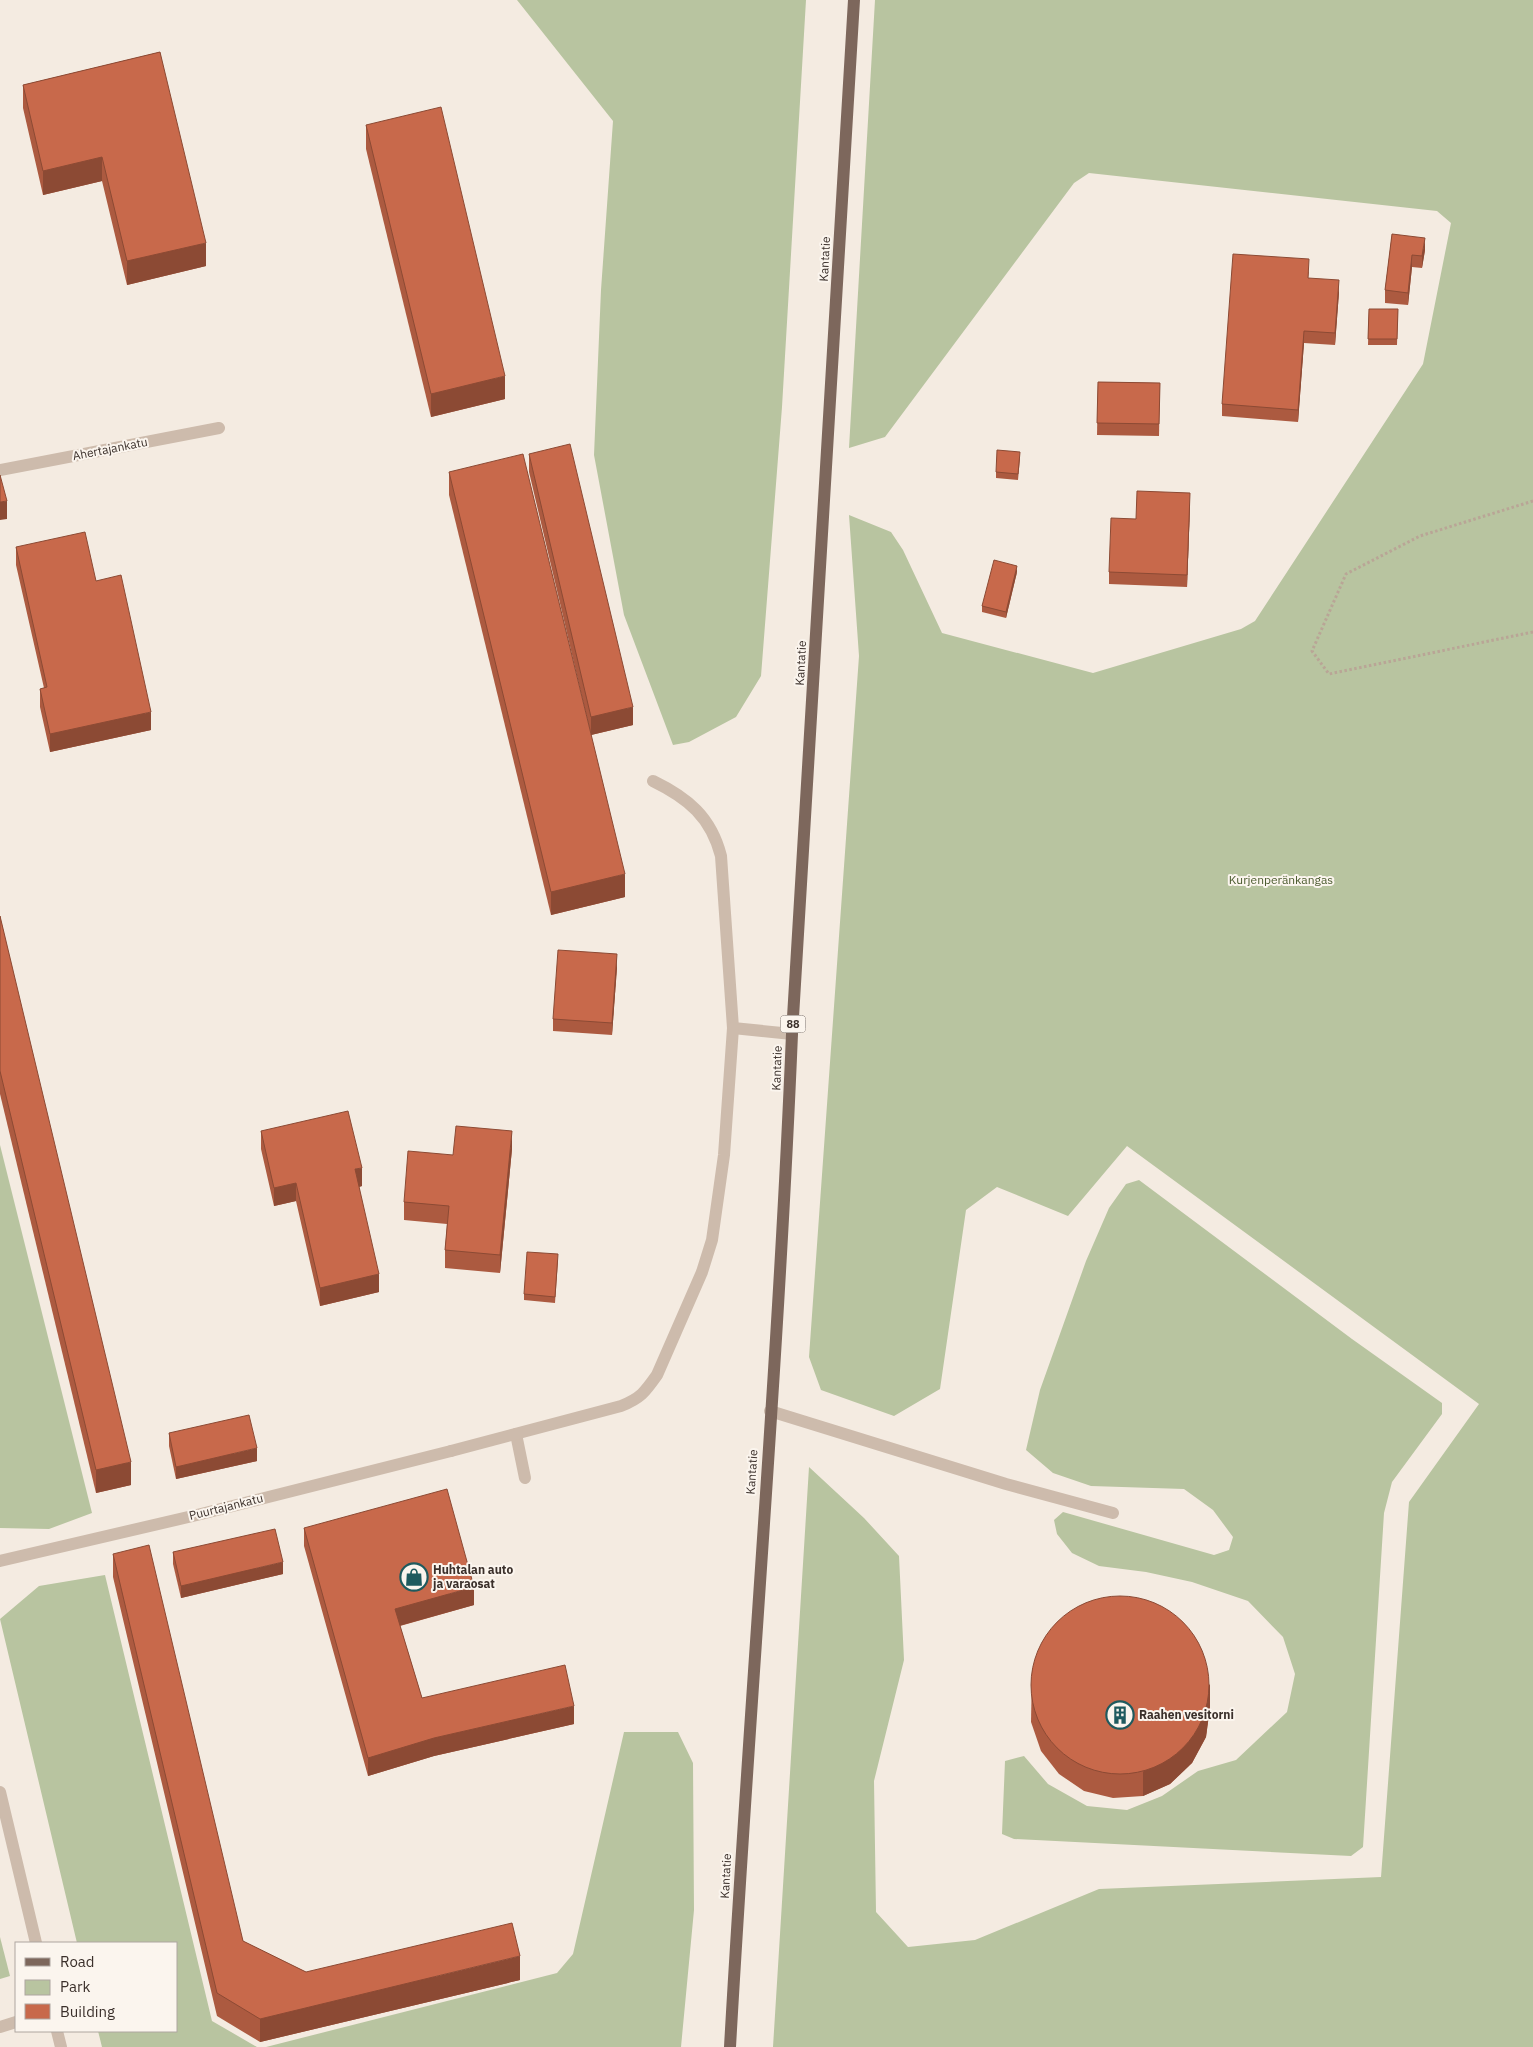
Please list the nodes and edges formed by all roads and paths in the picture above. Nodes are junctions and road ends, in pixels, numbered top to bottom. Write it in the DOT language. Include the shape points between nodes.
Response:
graph roads {
  1 [pos="854,0"];
  2 [pos="219,428"];
  3 [pos="0,470"];
  4 [pos="1533,501"];
  5 [pos="1533,632"];
  6 [pos="653,781"];
  7 [pos="733,1028"];
  8 [pos="792,1034"];
  9 [pos="770,1411"];
  10 [pos="516,1434"];
  11 [pos="525,1478"];
  12 [pos="1113,1513"];
  13 [pos="0,1561"];
  14 [pos="0,1792"];
  15 [pos="36,1942"];
  16 [pos="15,2022"];
  17 [pos="0,2027"];
  18 [pos="57,2032"];
  19 [pos="61,2047"];
  20 [pos="730,2047"];
  1 -- 8 [label="main road, Kantatie / 88"];
  2 -- 3 [label="street, Ahertajankatu"];
  4 -- 5 [label="path" via="1420,536 1346,574 1312,651 1329,674"];
  6 -- 7 [label="street, Puurtajankatu" via="692,804 717,842"];
  7 -- 8 [label="street"];
  7 -- 10 [label="street, Puurtajankatu" via="724,1155 712,1240 702,1272 657,1375 637,1400"];
  8 -- 9 [label="main road, Kantatie / 88" via="788,1148"];
  9 -- 12 [label="street" via="1006,1484"];
  9 -- 20 [label="main road, Kantatie / 88"];
  10 -- 11 [label="street"];
  10 -- 13 [label="street, Puurtajankatu"];
  14 -- 15 [label="street"];
  16 -- 17 [label="street"];
  18 -- 19 [label="street"];
}
